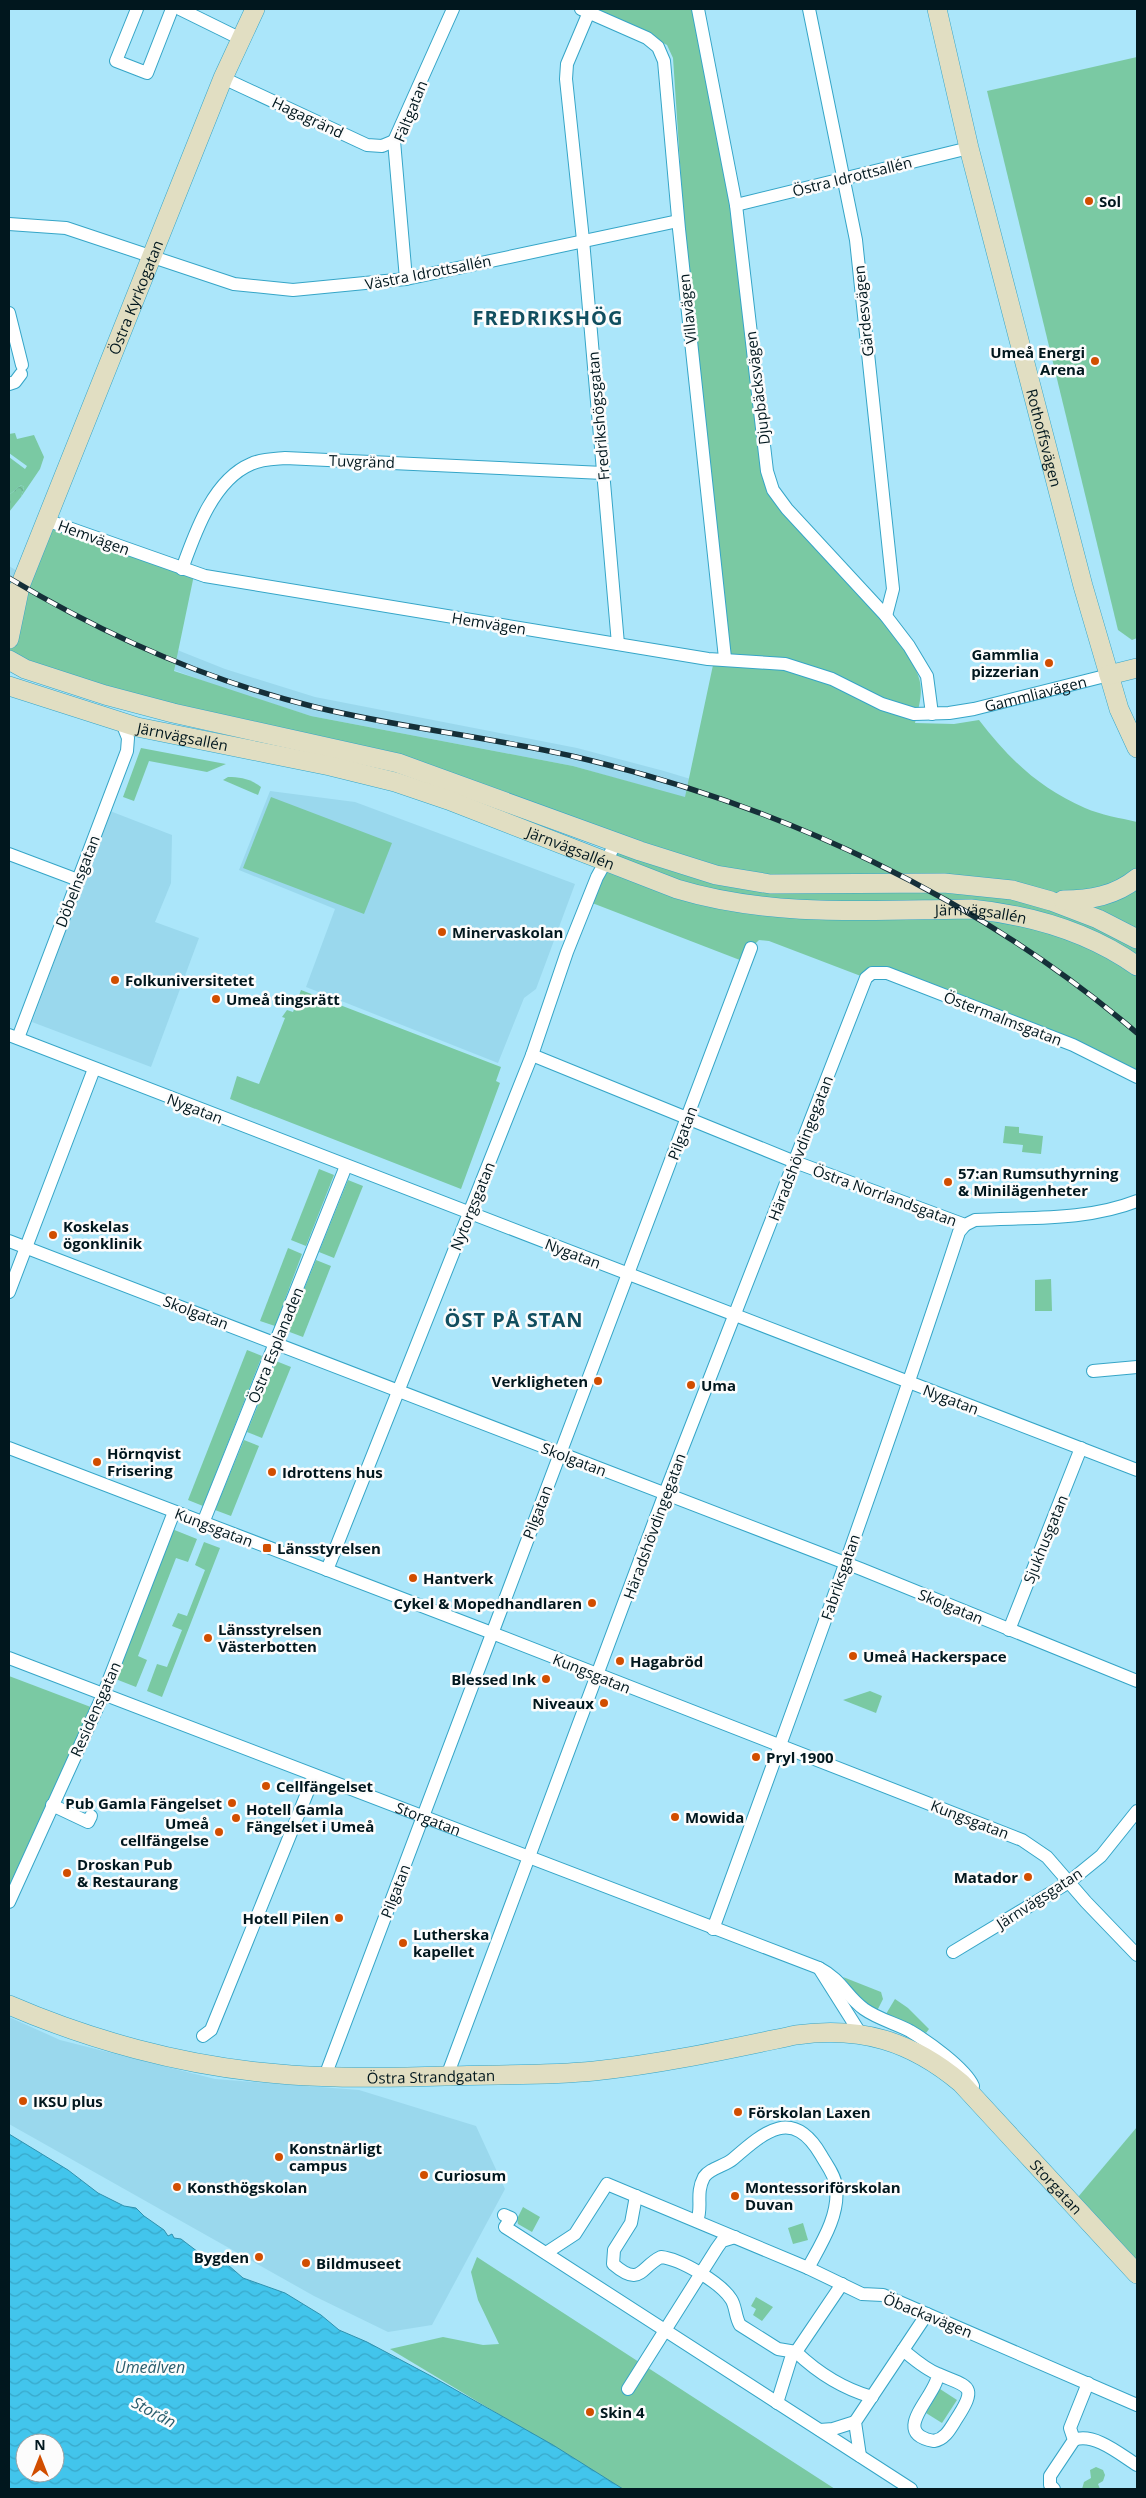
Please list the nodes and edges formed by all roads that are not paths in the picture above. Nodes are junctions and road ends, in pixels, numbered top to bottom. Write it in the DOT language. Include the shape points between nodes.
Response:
graph roads {
  1 [pos="137,9"];
  2 [pos="172,9"];
  3 [pos="180,9"];
  4 [pos="255,9"];
  5 [pos="454,9"];
  6 [pos="698,9"];
  7 [pos="809,9"];
  8 [pos="937,9"];
  9 [pos="585,10"];
  10 [pos="241,39"];
  11 [pos="223,78"];
  12 [pos="394,142"];
  13 [pos="969,148"];
  14 [pos="843,179"];
  15 [pos="736,205"];
  16 [pos="678,220"];
  17 [pos="9,224"];
  18 [pos="583,240"];
  19 [pos="150,255"];
  20 [pos="406,279"];
  21 [pos="9,312"];
  22 [pos="9,384"];
  23 [pos="603,473"];
  24 [pos="46,520"];
  25 [pos="182,569"];
  26 [pos="14,590"];
  27 [pos="9,604"];
  28 [pos="886,616"];
  29 [pos="9,639"];
  30 [pos="618,644"];
  31 [pos="725,658"];
  32 [pos="9,660"];
  33 [pos="1137,668"];
  34 [pos="1108,675"];
  35 [pos="9,686"];
  36 [pos="932,714"];
  37 [pos="122,723"];
  38 [pos="1137,748"];
  39 [pos="616,843"];
  40 [pos="9,854"];
  41 [pos="607,863"];
  42 [pos="1137,878"];
  43 [pos="78,880"];
  44 [pos="1051,900"];
  45 [pos="1135,932"];
  46 [pos="751,948"];
  47 [pos="1121,954"];
  48 [pos="1137,966"];
  49 [pos="866,978"];
  50 [pos="13,1036"];
  51 [pos="532,1055"];
  52 [pos="94,1069"];
  53 [pos="1137,1077"];
  54 [pos="688,1117"];
  55 [pos="795,1162"];
  56 [pos="346,1166"];
  57 [pos="1137,1201"];
  58 [pos="469,1214"];
  59 [pos="965,1224"];
  60 [pos="9,1241"];
  61 [pos="26,1248"];
  62 [pos="628,1275"];
  63 [pos="9,1292"];
  64 [pos="733,1315"];
  65 [pos="276,1343"];
  66 [pos="1137,1367"];
  67 [pos="1093,1371"];
  68 [pos="909,1383"];
  69 [pos="398,1392"];
  70 [pos="9,1448"];
  71 [pos="1081,1448"];
  72 [pos="559,1453"];
  73 [pos="1137,1470"];
  74 [pos="665,1493"];
  75 [pos="174,1512"];
  76 [pos="203,1523"];
  77 [pos="845,1563"];
  78 [pos="327,1570"];
  79 [pos="1008,1630"];
  80 [pos="492,1633"];
  81 [pos="9,1658"];
  82 [pos="598,1676"];
  83 [pos="1137,1681"];
  84 [pos="103,1695"];
  85 [pos="779,1746"];
  86 [pos="314,1776"];
  87 [pos="52,1805"];
  88 [pos="1137,1812"];
  89 [pos="91,1816"];
  90 [pos="423,1817"];
  91 [pos="529,1857"];
  92 [pos="1069,1882"];
  93 [pos="9,1902"];
  94 [pos="713,1929"];
  95 [pos="953,1952"];
  96 [pos="1137,1955"];
  97 [pos="819,1968"];
  98 [pos="9,2005"];
  99 [pos="860,2033"];
  100 [pos="204,2036"];
  101 [pos="325,2076"];
  102 [pos="447,2076"];
  103 [pos="976,2098"];
  104 [pos="636,2196"];
  105 [pos="504,2215"];
  106 [pos="697,2222"];
  107 [pos="735,2237"];
  108 [pos="546,2253"];
  109 [pos="808,2268"];
  110 [pos="701,2274"];
  111 [pos="1137,2274"];
  112 [pos="842,2284"];
  113 [pos="927,2314"];
  114 [pos="664,2330"];
  115 [pos="903,2350"];
  116 [pos="796,2352"];
  117 [pos="938,2374"];
  118 [pos="1088,2383"];
  119 [pos="628,2389"];
  120 [pos="872,2397"];
  121 [pos="777,2402"];
  122 [pos="1137,2405"];
  123 [pos="855,2422"];
  124 [pos="820,2430"];
  125 [pos="1074,2440"];
  126 [pos="860,2456"];
  127 [pos="1137,2465"];
  128 [pos="911,2489"];
  129 [pos="1054,2489"];
  1 -- 2 [label="street" via="116,61 147,73"];
  3 -- 10 [label="street"];
  4 -- 10 [label="street, Östra Kyrkogatan"];
  5 -- 12 [label="street, Fältgatan"];
  6 -- 15 [label="street, Djupbäcksvägen"];
  7 -- 14 [label="street, Gärdesvägen"];
  8 -- 13 [label="street, Rothoffsvägen"];
  9 -- 16 [label="street, Villavägen" via="647,38 658,47 664,61"];
  9 -- 18 [label="street, Fredrikshögsgatan" via="567,64 566,79"];
  10 -- 11 [label="street, Östra Kyrkogatan"];
  11 -- 12 [label="street, Hagagränd" via="367,145 382,146"];
  11 -- 19 [label="street, Östra Kyrkogatan"];
  12 -- 20 [label="street, Fältgatan"];
  13 -- 14 [label="street, Östra Idrottsallén"];
  13 -- 34 [label="street, Rothoffsvägen"];
  14 -- 15 [label="street, Östra Idrottsallén"];
  14 -- 28 [label="street, Gärdesvägen" via="856,240 893,589"];
  15 -- 28 [label="street, Djupbäcksvägen" via="767,471 773,490"];
  16 -- 18 [label="street, Västra Idrottsallén"];
  16 -- 31 [label="street, Villavägen"];
  17 -- 19 [label="street, Västra Idrottsallén" via="66,228"];
  18 -- 20 [label="street, Västra Idrottsallén"];
  18 -- 23 [label="street, Fredrikshögsgatan"];
  19 -- 20 [label="street, Västra Idrottsallén" via="234,284 278,290"];
  19 -- 24 [label="street, Östra Kyrkogatan"];
  21 -- 22 [label="street" via="22,370 15,382"];
  23 -- 25 [label="street, Tuvgränd" via="285,458 252,463 231,476 220,488"];
  23 -- 30 [label="street, Fredrikshögsgatan"];
  24 -- 25 [label="street, Hemvägen"];
  24 -- 26 [label="street, Östra Kyrkogatan"];
  25 -- 30 [label="street, Hemvägen" via="205,576"];
  26 -- 27 [label="street, Östra Kyrkogatan"];
  26 -- 29 [label="street, Östra Kyrkogatan"];
  28 -- 36 [label="street, Djupbäcksvägen" via="923,667"];
  30 -- 31 [label="street, Hemvägen" via="708,659"];
  31 -- 36 [label="street, Hemvägen" via="785,664 832,679 903,712"];
  32 -- 39 [label="street, Järnvägsallén" via="26,669 105,695 398,763"];
  33 -- 34 [label="street, Gammliavägen"];
  34 -- 36 [label="street, Gammliavägen" via="974,709"];
  34 -- 38 [label="street, Rothoffsvägen"];
  35 -- 37 [label="street, Järnvägsallén"];
  37 -- 41 [label="street, Järnvägsallén" via="395,782"];
  37 -- 43 [label="street, Döbelnsgatan" via="129,745"];
  39 -- 41 [label="street, Nytorgsgatan"];
  39 -- 44 [label="street, Järnvägsallén" via="682,866 743,881 805,885 944,882 1012,890"];
  40 -- 43 [label="street"];
  41 -- 47 [label="street, Järnvägsallén" via="694,894 757,907 811,911 971,909 999,912 1050,924"];
  41 -- 51 [label="street, Nytorgsgatan" via="597,877 567,952"];
  42 -- 44 [label="street" via="1100,897"];
  43 -- 50 [label="street, Döbelnsgatan"];
  44 -- 45 [label="street, Järnvägsallén"];
  45 -- 47 [label="street"];
  46 -- 54 [label="street, Pilgatan"];
  47 -- 48 [label="street, Järnvägsallén"];
  49 -- 53 [label="street, Östermalmsgatan" via="872,973 887,973 1073,1045"];
  49 -- 55 [label="street, Häradshövdingegatan"];
  50 -- 52 [label="street, Nygatan"];
  51 -- 54 [label="street, Östra Norrlandsgatan"];
  51 -- 58 [label="street, Nytorgsgatan"];
  52 -- 56 [label="street, Nygatan"];
  52 -- 61 [label="street"];
  54 -- 55 [label="street, Östra Norrlandsgatan"];
  54 -- 62 [label="street, Pilgatan"];
  55 -- 59 [label="street, Östra Norrlandsgatan"];
  55 -- 64 [label="street, Häradshövdingegatan"];
  56 -- 58 [label="street, Nygatan"];
  56 -- 65 [label="street, Östra Esplanaden"];
  57 -- 59 [label="street, Östra Norrlandsgatan" via="1091,1215 974,1220"];
  58 -- 62 [label="street, Nygatan"];
  58 -- 69 [label="street, Nytorgsgatan"];
  59 -- 68 [label="street, Fabriksgatan" via="959,1232"];
  60 -- 61 [label="street, Skolgatan"];
  61 -- 63 [label="street"];
  61 -- 65 [label="street, Skolgatan"];
  62 -- 64 [label="street, Nygatan"];
  62 -- 72 [label="street, Pilgatan"];
  64 -- 68 [label="street, Nygatan"];
  64 -- 74 [label="street, Häradshövdingegatan"];
  65 -- 69 [label="street, Skolgatan"];
  65 -- 76 [label="street, Östra Esplanaden"];
  66 -- 67 [label="street"];
  68 -- 71 [label="street, Nygatan"];
  68 -- 77 [label="street, Fabriksgatan"];
  69 -- 72 [label="street, Skolgatan"];
  69 -- 78 [label="street, Nytorgsgatan"];
  70 -- 75 [label="street, Kungsgatan"];
  71 -- 73 [label="street, Nygatan"];
  71 -- 79 [label="street, Sjukhusgatan"];
  72 -- 74 [label="street, Skolgatan"];
  72 -- 80 [label="street, Pilgatan"];
  74 -- 77 [label="street, Skolgatan"];
  74 -- 82 [label="street, Häradshövdingegatan"];
  75 -- 76 [label="street, Kungsgatan"];
  75 -- 84 [label="street, Residensgatan"];
  76 -- 78 [label="street, Kungsgatan"];
  77 -- 79 [label="street, Skolgatan"];
  77 -- 85 [label="street, Fabriksgatan"];
  78 -- 80 [label="street, Kungsgatan"];
  79 -- 83 [label="street, Skolgatan"];
  80 -- 82 [label="street, Kungsgatan"];
  80 -- 90 [label="street, Pilgatan"];
  81 -- 84 [label="street, Storgatan"];
  82 -- 85 [label="street, Kungsgatan"];
  82 -- 91 [label="street, Häradshövdingegatan"];
  84 -- 86 [label="street, Storgatan"];
  84 -- 87 [label="street, Residensgatan"];
  85 -- 92 [label="street, Kungsgatan" via="1022,1840 1047,1857"];
  85 -- 94 [label="street, Fabriksgatan"];
  86 -- 90 [label="street, Storgatan"];
  86 -- 100 [label="street" via="211,2030"];
  87 -- 89 [label="street" via="88,1822"];
  87 -- 93 [label="street, Residensgatan"];
  88 -- 92 [label="street, Järnvägsgatan" via="1101,1856"];
  90 -- 91 [label="street, Storgatan"];
  90 -- 101 [label="street, Pilgatan"];
  91 -- 94 [label="street, Storgatan"];
  91 -- 102 [label="street, Häradshövdingegatan"];
  92 -- 95 [label="street, Järnvägsgatan"];
  92 -- 96 [label="street, Kungsgatan"];
  94 -- 97 [label="street, Storgatan"];
  97 -- 99 [label="street"];
  97 -- 103 [label="street, Storgatan" via="834,1976 866,2010 910,2031 948,2059 973,2084"];
  98 -- 101 [label="street, Östra Strandgatan" via="103,2039 209,2066"];
  99 -- 102 [label="street, Östra Strandgatan" via="796,2035 669,2061 594,2071 522,2076"];
  99 -- 103 [label="street, Storgatan" via="896,2043 922,2055"];
  101 -- 102 [label="street, Östra Strandgatan"];
  103 -- 111 [label="street, Storgatan"];
  104 -- 106 [label="street, Öbackavägen"];
  104 -- 108 [label="street, Öbackavägen" via="607,2184 575,2234"];
  104 -- 110 [label="street" via="634,2215 614,2250 613,2264 633,2275 641,2273 656,2259 667,2258"];
  105 -- 108 [label="street" via="510,2218 505,2227"];
  106 -- 107 [label="street, Öbackavägen"];
  106 -- 109 [label="street" via="700,2212 698,2195 706,2175 729,2162 763,2134 784,2127 797,2129 813,2140 836,2186 832,2220"];
  107 -- 109 [label="street, Öbackavägen"];
  107 -- 110 [label="street" via="722,2241"];
  108 -- 114 [label="street"];
  109 -- 112 [label="street, Öbackavägen"];
  110 -- 114 [label="street"];
  110 -- 116 [label="street" via="732,2299 740,2324 778,2349"];
  112 -- 113 [label="street, Öbackavägen" via="862,2294 883,2294"];
  112 -- 116 [label="street"];
  113 -- 115 [label="street"];
  113 -- 118 [label="street, Öbackavägen"];
  114 -- 119 [label="street"];
  114 -- 121 [label="street"];
  115 -- 117 [label="street"];
  115 -- 120 [label="street"];
  116 -- 120 [label="street" via="845,2387"];
  116 -- 121 [label="street" via="791,2358"];
  117 -- 117 [label="street" via="961,2383 969,2396 944,2437 934,2442 920,2436 914,2419 936,2384"];
  118 -- 122 [label="street, Öbackavägen"];
  118 -- 125 [label="street" via="1070,2428"];
  120 -- 123 [label="street"];
  121 -- 124 [label="street"];
  123 -- 124 [label="street" via="833,2430"];
  123 -- 126 [label="street"];
  124 -- 126 [label="street"];
  125 -- 127 [label="street" via="1086,2438 1126,2456"];
  125 -- 129 [label="street" via="1050,2476 1050,2485"];
  126 -- 128 [label="street"];
}
